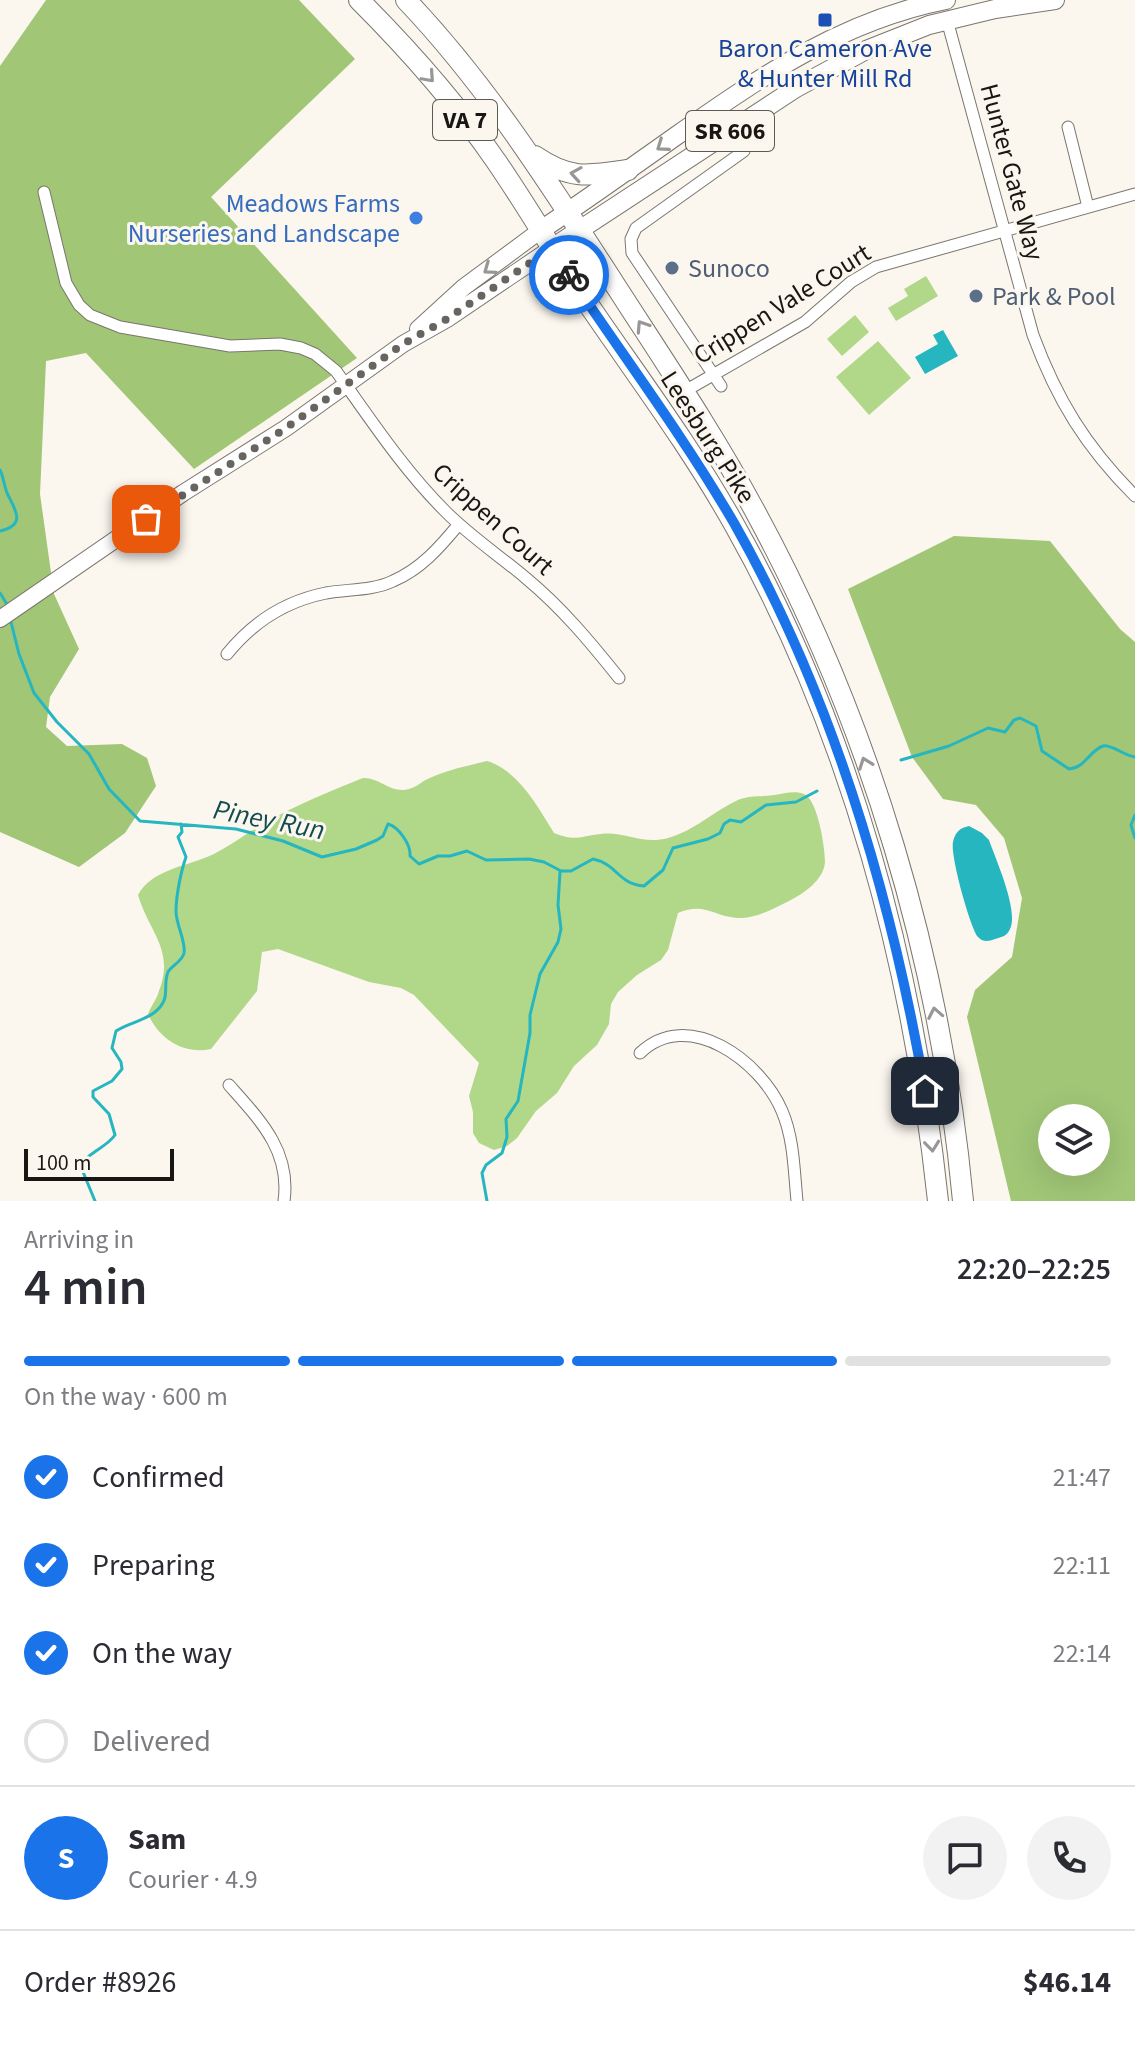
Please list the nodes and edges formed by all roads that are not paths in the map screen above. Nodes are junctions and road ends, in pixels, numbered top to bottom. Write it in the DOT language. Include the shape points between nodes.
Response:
graph roads {
  1 [pos="359,0"];
  2 [pos="406,0"];
  3 [pos="943,0"];
  4 [pos="1055,0"];
  5 [pos="947,20"];
  6 [pos="1068,127"];
  7 [pos="744,151"];
  8 [pos="528,152"];
  9 [pos="628,170"];
  10 [pos="44,192"];
  11 [pos="1135,194"];
  12 [pos="1088,207"];
  13 [pos="568,211"];
  14 [pos="1005,229"];
  15 [pos="580,230"];
  16 [pos="546,239"];
  17 [pos="713,373"];
  18 [pos="346,385"];
  19 [pos="721,386"];
  20 [pos="685,391"];
  21 [pos="1135,496"];
  22 [pos="459,524"];
  23 [pos="0,619"];
  24 [pos="227,654"];
  25 [pos="619,678"];
  26 [pos="640,1053"];
  27 [pos="229,1085"];
  28 [pos="284,1201"];
  29 [pos="797,1201"];
  30 [pos="938,1201"];
  31 [pos="963,1201"];
  1 -- 16 [label="highway, Leesburg Pike / VA 7, one-way" via="456,107"];
  2 -- 8 [label="highway, Leesburg Pike / VA 7" via="456,54"];
  3 -- 5 [label="main road"];
  3 -- 9 [label="main road, SR 606, one-way" via="847,32 788,60"];
  4 -- 5 [label="main road, SR 606"];
  5 -- 14 [label="street, Hunter Gate Way"];
  5 -- 15 [label="main road, SR 606" via="866,50 806,82"];
  6 -- 12 [label="street"];
  7 -- 17 [label="street" via="636,228 631,239 632,253"];
  9 -- 8 [label="highway, one-way" via="579,176"];
  8 -- 13 [label="highway, Leesburg Pike / VA 7"];
  9 -- 13 [label="main road, SR 606"];
  10 -- 18 [label="street, Crippen Court" via="66,283 90,315 120,327 230,346 301,348 327,362"];
  11 -- 12 [label="street, Crippen Vale Court"];
  12 -- 14 [label="street, Crippen Vale Court"];
  13 -- 15 [label="highway, Leesburg Pike / VA 7"];
  13 -- 16 [label="main road, SR 606"];
  14 -- 17 [label="street, Crippen Vale Court" via="876,267 805,322"];
  14 -- 21 [label="street, Hunter Gate Way" via="1033,335 1053,385 1093,450"];
  15 -- 16 [label="main road, SR 606"];
  20 -- 15 [label="highway, Leesburg Pike / VA 7, one-way"];
  16 -- 18 [label="main road" via="447,319"];
  16 -- 30 [label="highway, Leesburg Pike / VA 7, one-way" via="734,524 822,712 875,867 906,990"];
  17 -- 19 [label="street"];
  17 -- 20 [label="street, Crippen Vale Court"];
  18 -- 22 [label="street, Crippen Court" via="406,469"];
  18 -- 23 [label="main road"];
  31 -- 20 [label="highway, Leesburg Pike / VA 7, one-way" via="933,1004 879,802 789,579"];
  22 -- 24 [label="street" via="435,553 405,575 376,587 327,593 289,605 254,626"];
  22 -- 25 [label="street, Crippen Court" via="559,608"];
  26 -- 29 [label="street" via="667,1036 688,1036 721,1047 750,1066 773,1093 788,1126"];
  27 -- 28 [label="street" via="278,1149"];
}
